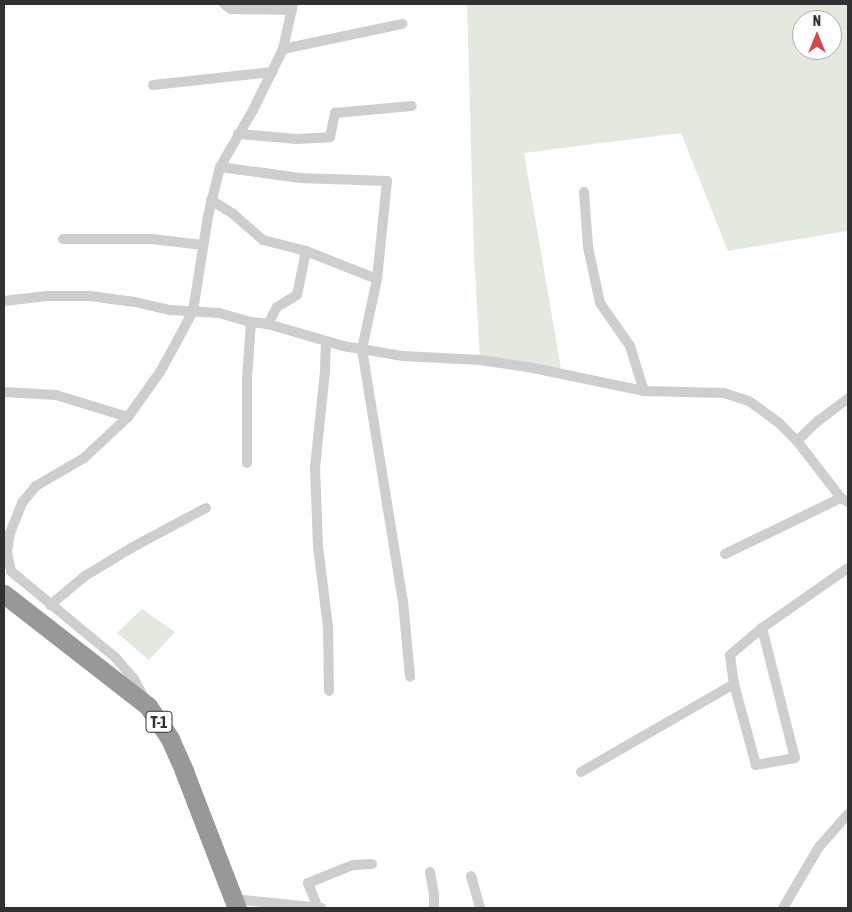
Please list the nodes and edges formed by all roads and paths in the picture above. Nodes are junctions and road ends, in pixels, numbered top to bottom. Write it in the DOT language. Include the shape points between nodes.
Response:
graph roads {
  1 [pos="224,4"];
  2 [pos="293,7"];
  3 [pos="402,24"];
  4 [pos="283,49"];
  5 [pos="272,72"];
  6 [pos="153,85"];
  7 [pos="412,106"];
  8 [pos="238,134"];
  9 [pos="220,167"];
  10 [pos="584,192"];
  11 [pos="211,200"];
  12 [pos="63,239"];
  13 [pos="204,245"];
  14 [pos="306,251"];
  15 [pos="377,279"];
  16 [pos="4,301"];
  17 [pos="193,311"];
  18 [pos="250,322"];
  19 [pos="268,324"];
  20 [pos="326,341"];
  21 [pos="362,349"];
  22 [pos="644,391"];
  23 [pos="4,392"];
  24 [pos="848,398"];
  25 [pos="128,417"];
  26 [pos="797,441"];
  27 [pos="247,463"];
  28 [pos="845,500"];
  29 [pos="206,508"];
  30 [pos="724,554"];
  31 [pos="848,568"];
  32 [pos="6,600"];
  33 [pos="50,605"];
  34 [pos="762,628"];
  35 [pos="410,678"];
  36 [pos="734,684"];
  37 [pos="329,691"];
  38 [pos="148,706"];
  39 [pos="581,772"];
  40 [pos="848,814"];
  41 [pos="372,864"];
  42 [pos="430,872"];
  43 [pos="471,876"];
  44 [pos="235,904"];
  45 [pos="318,908"];
  46 [pos="322,908"];
  47 [pos="434,908"];
  48 [pos="480,908"];
  49 [pos="783,908"];
  1 -- 2 [label="street" via="231,9"];
  2 -- 4 [label="street"];
  3 -- 4 [label="street"];
  4 -- 5 [label="street"];
  5 -- 6 [label="street"];
  5 -- 8 [label="street"];
  7 -- 8 [label="street" via="335,113 330,137 297,139"];
  8 -- 9 [label="street"];
  9 -- 11 [label="street"];
  9 -- 15 [label="street" via="300,178 387,181"];
  10 -- 22 [label="street" via="588,247 600,303 630,346"];
  11 -- 13 [label="street"];
  11 -- 14 [label="street" via="264,240"];
  12 -- 13 [label="street" via="152,239"];
  13 -- 17 [label="street"];
  14 -- 15 [label="street"];
  14 -- 19 [label="street" via="297,295 277,307"];
  15 -- 21 [label="street"];
  16 -- 17 [label="street" via="90,296"];
  17 -- 18 [label="street" via="219,313"];
  17 -- 25 [label="street" via="160,372"];
  18 -- 19 [label="street"];
  18 -- 27 [label="street" via="246,379"];
  19 -- 20 [label="street"];
  20 -- 21 [label="street"];
  20 -- 37 [label="street" via="314,467 318,546 328,627"];
  21 -- 22 [label="street" via="403,356 528,367"];
  21 -- 35 [label="street" via="403,601"];
  22 -- 26 [label="street" via="724,393 750,402"];
  23 -- 25 [label="street" via="56,395"];
  24 -- 26 [label="street"];
  25 -- 33 [label="street" via="84,458 36,486 19,510 7,552 11,571"];
  26 -- 28 [label="street"];
  28 -- 30 [label="street"];
  29 -- 33 [label="street" via="85,576"];
  31 -- 34 [label="street"];
  32 -- 38 [label="highway, T-1"];
  33 -- 38 [label="street" via="116,658 134,679"];
  34 -- 36 [label="street" via="730,655"];
  34 -- 36 [label="street" via="795,758 756,765"];
  36 -- 39 [label="street"];
  38 -- 44 [label="highway, T-1" via="170,739"];
  40 -- 49 [label="street" via="820,847"];
  41 -- 45 [label="street" via="353,865 308,883"];
  42 -- 47 [label="street"];
  43 -- 48 [label="street"];
  44 -- 45 [label="street"];
  45 -- 46 [label="street"];
}
